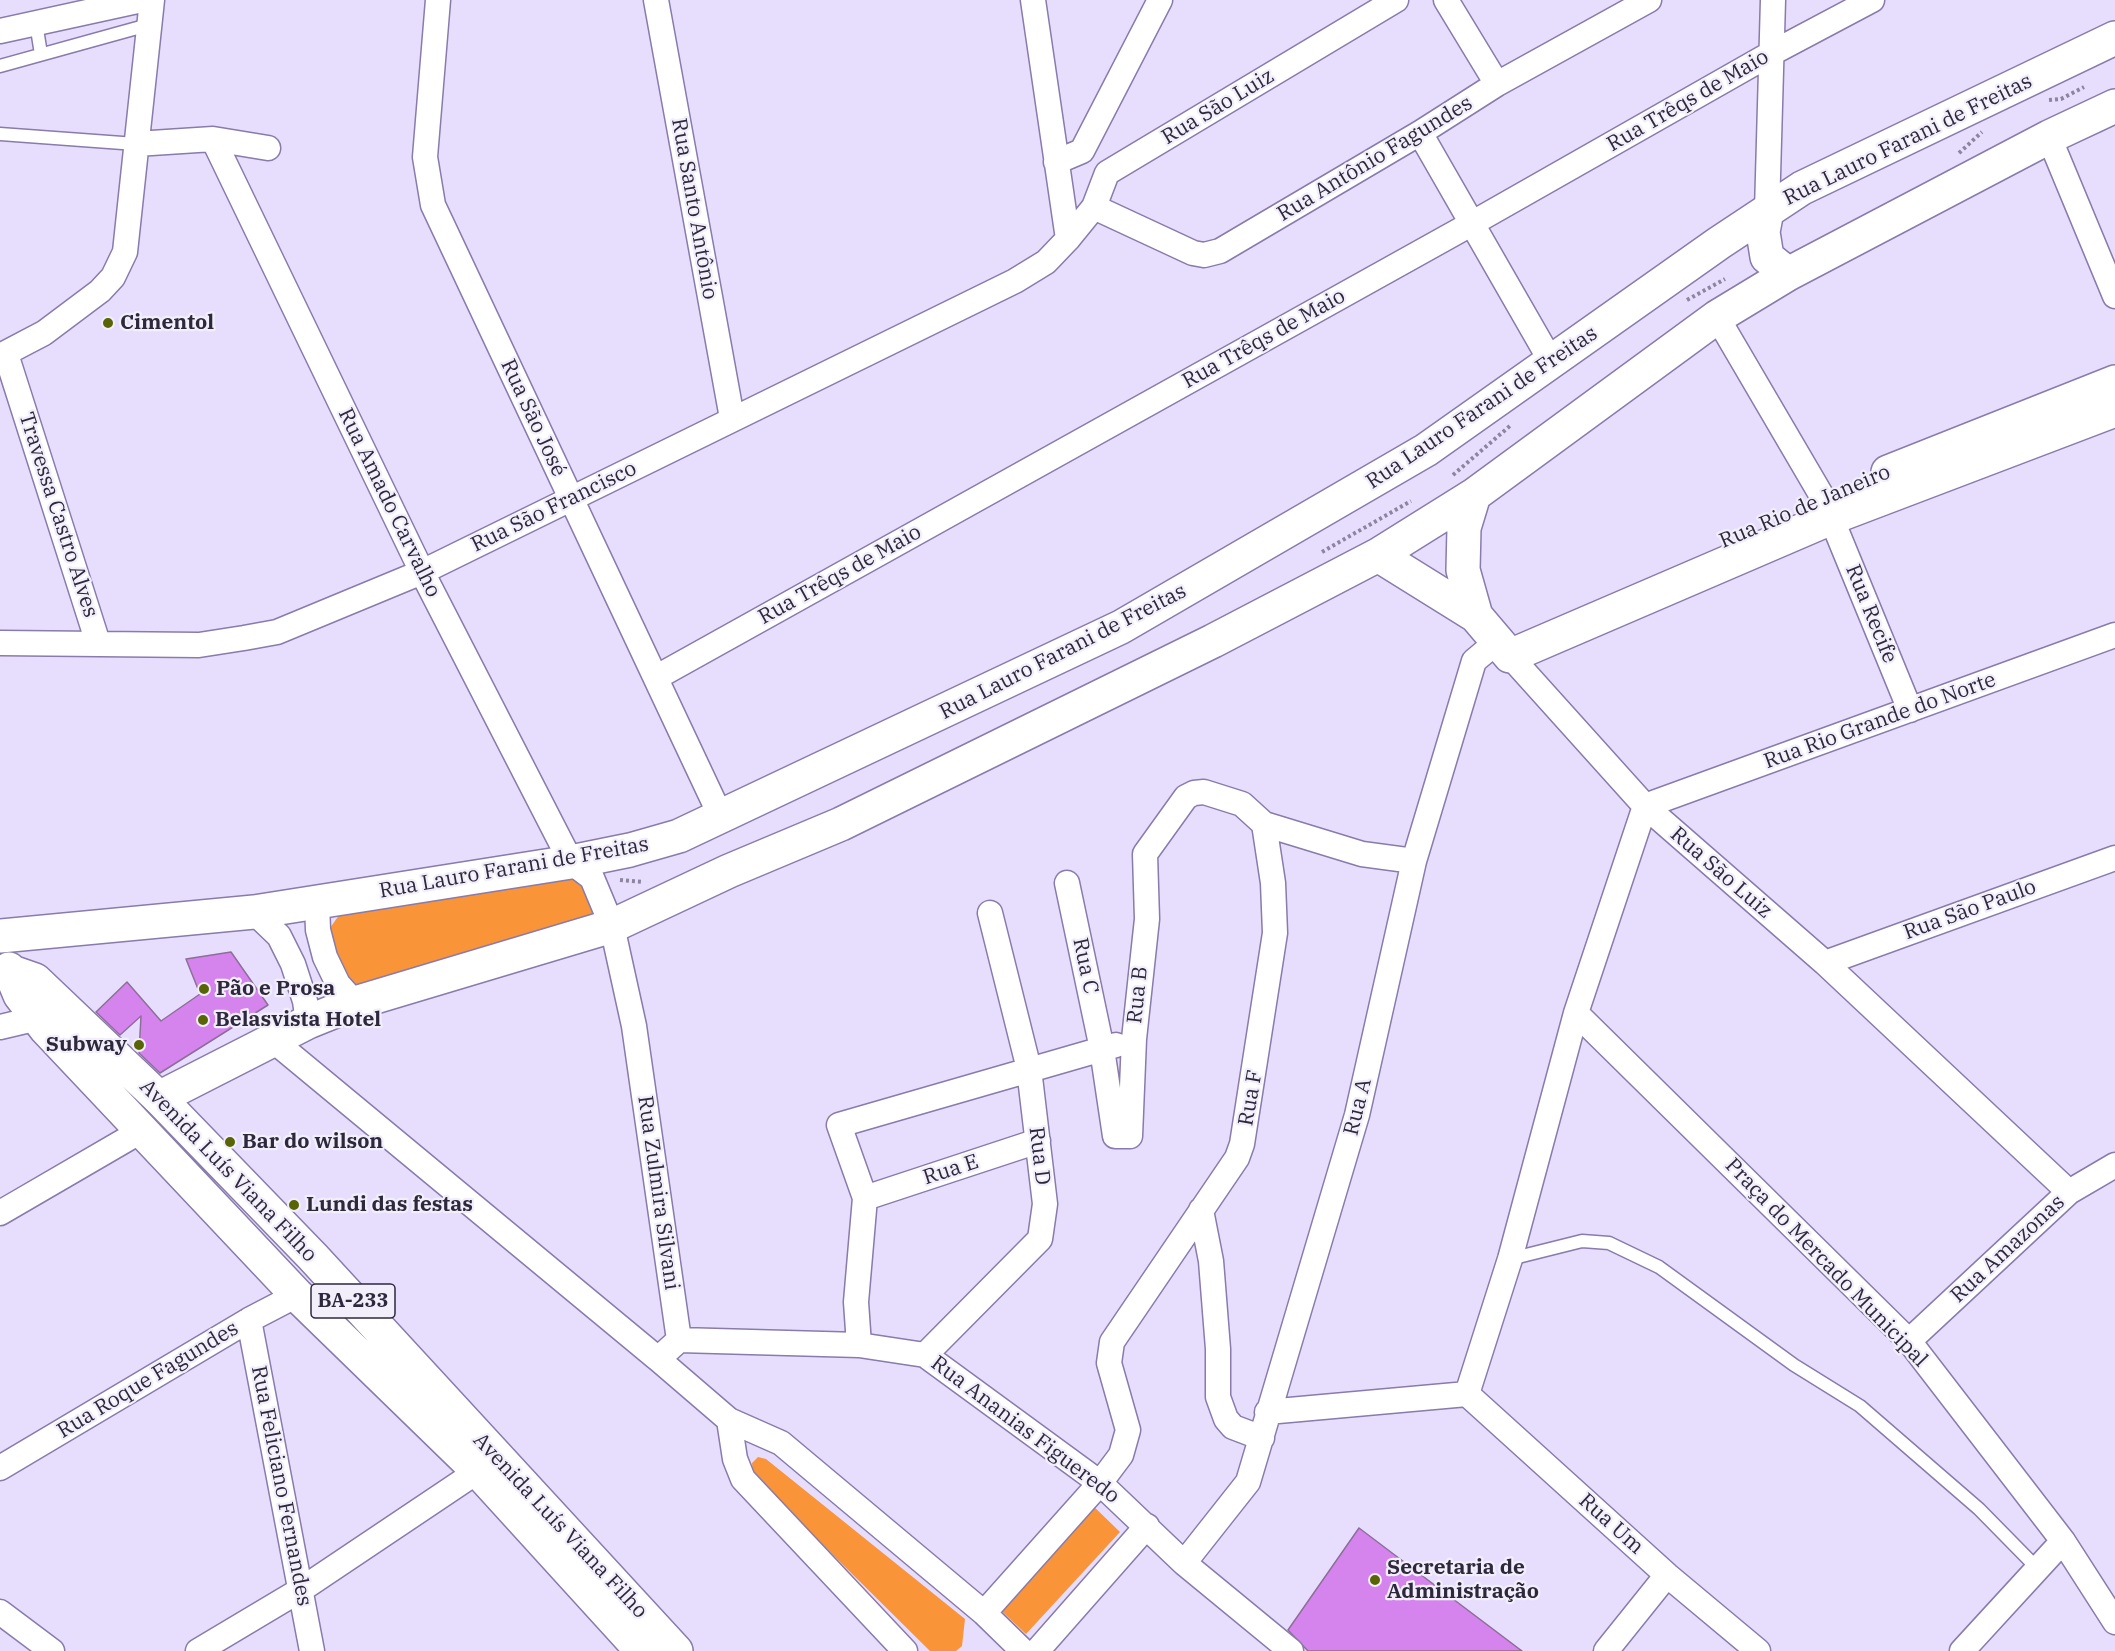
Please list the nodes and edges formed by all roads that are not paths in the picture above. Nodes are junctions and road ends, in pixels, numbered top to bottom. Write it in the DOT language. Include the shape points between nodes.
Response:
graph roads {
  1 [pos="142,0"];
  2 [pos="152,0"];
  3 [pos="438,0"];
  4 [pos="656,0"];
  5 [pos="1033,0"];
  6 [pos="1160,0"];
  7 [pos="1396,0"];
  8 [pos="1446,0"];
  9 [pos="1649,0"];
  10 [pos="1773,0"];
  11 [pos="1872,0"];
  12 [pos="36,23"];
  13 [pos="148,25"];
  14 [pos="0,31"];
  15 [pos="2115,38"];
  16 [pos="1772,53"];
  17 [pos="41,54"];
  18 [pos="0,66"];
  19 [pos="1497,84"];
  20 [pos="2105,96"];
  21 [pos="1420,133"];
  22 [pos="0,134"];
  23 [pos="2049,137"];
  24 [pos="213,139"];
  25 [pos="136,144"];
  26 [pos="268,148"];
  27 [pos="1082,151"];
  28 [pos="1056,162"];
  29 [pos="1107,173"];
  30 [pos="1094,207"];
  31 [pos="1767,211"];
  32 [pos="1471,224"];
  33 [pos="1068,239"];
  34 [pos="1719,243"];
  35 [pos="1788,274"];
  36 [pos="1753,295"];
  37 [pos="2115,296"];
  38 [pos="1717,316"];
  39 [pos="3,355"];
  40 [pos="1552,363"];
  41 [pos="2115,382"];
  42 [pos="2115,410"];
  43 [pos="732,418"];
  44 [pos="1474,495"];
  45 [pos="571,499"];
  46 [pos="1827,508"];
  47 [pos="1378,555"];
  48 [pos="422,572"];
  49 [pos="1476,615"];
  50 [pos="2115,635"];
  51 [pos="0,643"];
  52 [pos="98,643"];
  53 [pos="1504,648"];
  54 [pos="657,677"];
  55 [pos="1910,710"];
  56 [pos="1645,806"];
  57 [pos="721,817"];
  58 [pos="1264,824"];
  59 [pos="2115,858"];
  60 [pos="1414,861"];
  61 [pos="571,862"];
  62 [pos="1067,883"];
  63 [pos="317,903"];
  64 [pos="254,912"];
  65 [pos="990,914"];
  66 [pos="612,926"];
  67 [pos="0,936"];
  68 [pos="1824,963"];
  69 [pos="6,965"];
  70 [pos="355,1003"];
  71 [pos="1576,1013"];
  72 [pos="38,1018"];
  73 [pos="308,1022"];
  74 [pos="0,1027"];
  75 [pos="1134,1040"];
  76 [pos="274,1041"];
  77 [pos="1102,1049"];
  78 [pos="1029,1069"];
  79 [pos="159,1098"];
  80 [pos="136,1124"];
  81 [pos="1130,1136"];
  82 [pos="1038,1142"];
  83 [pos="2115,1165"];
  84 [pos="2069,1192"];
  85 [pos="865,1198"];
  86 [pos="1201,1210"];
  87 [pos="0,1213"];
  88 [pos="1510,1259"];
  89 [pos="297,1295"];
  90 [pos="249,1320"];
  91 [pos="679,1340"];
  92 [pos="1909,1341"];
  93 [pos="859,1345"];
  94 [pos="925,1355"];
  95 [pos="658,1359"];
  96 [pos="1467,1394"];
  97 [pos="1267,1412"];
  98 [pos="729,1420"];
  99 [pos="1262,1438"];
  100 [pos="0,1468"];
  101 [pos="478,1471"];
  102 [pos="1100,1483"];
  103 [pos="1147,1526"];
  104 [pos="2063,1541"];
  105 [pos="1184,1563"];
  106 [pos="2038,1569"];
  107 [pos="1667,1575"];
  108 [pos="302,1589"];
  109 [pos="984,1613"];
  110 [pos="1,1614"];
  111 [pos="2115,1622"];
  112 [pos="1007,1647"];
  113 [pos="52,1651"];
  114 [pos="198,1651"];
  115 [pos="312,1651"];
  116 [pos="642,1651"];
  117 [pos="676,1651"];
  118 [pos="905,1651"];
  119 [pos="1037,1651"];
  120 [pos="1291,1651"];
  121 [pos="1606,1651"];
  122 [pos="1758,1651"];
  123 [pos="1962,1651"];
  1 -- 12 [label="street"];
  2 -- 13 [label="street"];
  3 -- 45 [label="street, Rua São José" via="425,157 433,205"];
  4 -- 43 [label="street, Rua Santo Antônio"];
  5 -- 28 [label="street"];
  6 -- 27 [label="street"];
  7 -- 29 [label="street, Rua São Luiz"];
  8 -- 19 [label="street"];
  9 -- 19 [label="street, Rua Antônio Fagundes"];
  10 -- 16 [label="street"];
  11 -- 16 [label="street, Rua Trêqs de Maio"];
  12 -- 14 [label="street"];
  12 -- 17 [label="lane"];
  13 -- 17 [label="lane"];
  13 -- 25 [label="street"];
  15 -- 31 [label="street, Rua Lauro Farani de Freitas" via="1802,188"];
  16 -- 31 [label="street"];
  16 -- 32 [label="street, Rua Trêqs de Maio"];
  17 -- 18 [label="lane"];
  19 -- 21 [label="street, Rua Antônio Fagundes"];
  20 -- 23 [label="street"];
  21 -- 30 [label="street, Rua Antônio Fagundes" via="1241,240 1204,255"];
  21 -- 32 [label="street"];
  22 -- 25 [label="lane"];
  23 -- 35 [label="street"];
  23 -- 37 [label="street"];
  24 -- 25 [label="street"];
  24 -- 26 [label="street"];
  24 -- 48 [label="street, Rua Amado Carvalho"];
  25 -- 39 [label="street" via="125,252 113,277 44,333"];
  27 -- 28 [label="street"];
  27 -- 29 [label="street"];
  28 -- 33 [label="street"];
  29 -- 30 [label="street"];
  30 -- 33 [label="street"];
  31 -- 34 [label="street, Rua Lauro Farani de Freitas"];
  31 -- 35 [label="street" via="1763,232 1767,257"];
  32 -- 40 [label="street"];
  32 -- 54 [label="street, Rua Trêqs de Maio"];
  33 -- 43 [label="street, Rua São Francisco" via="1046,262 1015,281"];
  34 -- 36 [label="street" via="1741,250 1753,264"];
  34 -- 40 [label="street, Rua Lauro Farani de Freitas"];
  35 -- 36 [label="street"];
  36 -- 38 [label="street"];
  38 -- 44 [label="street"];
  38 -- 46 [label="street, Rua Recife"];
  39 -- 52 [label="street, Travessa Castro Alves"];
  40 -- 57 [label="street, Rua Lauro Farani de Freitas" via="1407,462 1121,627"];
  41 -- 46 [label="street, Rua Rio de Janeiro"];
  42 -- 46 [label="street, Rua Rio de Janeiro"];
  43 -- 45 [label="street, Rua São Francisco"];
  44 -- 47 [label="street"];
  44 -- 49 [label="street" via="1464,528 1462,570"];
  45 -- 48 [label="street, Rua São Francisco"];
  45 -- 54 [label="street, Rua São José"];
  46 -- 53 [label="street, Rua Rio de Janeiro" via="1550,615"];
  46 -- 55 [label="street, Rua Recife"];
  47 -- 49 [label="street, Rua São Luiz"];
  47 -- 66 [label="street" via="982,757"];
  48 -- 52 [label="street, Rua São Francisco" via="277,632 199,645"];
  48 -- 61 [label="street, Rua Amado Carvalho"];
  49 -- 53 [label="street, Rua São Luiz"];
  50 -- 55 [label="street, Rua Rio Grande do Norte"];
  51 -- 52 [label="street, Rua São Francisco"];
  53 -- 56 [label="street, Rua São Luiz"];
  53 -- 60 [label="street, Rua A" via="1474,661"];
  54 -- 57 [label="street, Rua São José"];
  55 -- 56 [label="street, Rua Rio Grande do Norte"];
  56 -- 68 [label="street, Rua São Luiz"];
  56 -- 71 [label="street"];
  57 -- 61 [label="street, Rua Lauro Farani de Freitas" via="679,836"];
  58 -- 60 [label="street" via="1362,854"];
  58 -- 75 [label="street, Rua B" via="1242,804 1204,792 1194,793 1186,797 1145,854 1147,919"];
  58 -- 86 [label="street, Rua F" via="1275,933 1249,1115 1237,1158"];
  59 -- 68 [label="street, Rua São Paulo"];
  60 -- 97 [label="street, Rua A" via="1357,1115"];
  61 -- 63 [label="street, Rua Lauro Farani de Freitas"];
  61 -- 66 [label="street, Rua Zulmira Silvani" via="592,878"];
  62 -- 77 [label="street, Rua C"];
  63 -- 64 [label="street, Rua Lauro Farani de Freitas"];
  63 -- 70 [label="street" via="325,957 338,984"];
  64 -- 67 [label="street, Rua Lauro Farani de Freitas"];
  64 -- 73 [label="street" via="279,936 293,964"];
  65 -- 78 [label="street, Rua D"];
  66 -- 70 [label="street"];
  66 -- 91 [label="street, Rua Zulmira Silvani" via="634,1026"];
  68 -- 84 [label="street, Rua São Luiz"];
  69 -- 72 [label="street, Avenida Luís Viana Filho / BA-233" via="20,995"];
  69 -- 79 [label="street, Avenida Luís Viana Filho / BA-233" via="35,981"];
  70 -- 73 [label="street"];
  71 -- 88 [label="street"];
  71 -- 92 [label="street, Praça do Mercado Municipal"];
  72 -- 74 [label="street"];
  72 -- 80 [label="street, Avenida Luís Viana Filho / BA-233"];
  73 -- 76 [label="street"];
  75 -- 77 [label="street"];
  75 -- 81 [label="street, Rua B"];
  76 -- 79 [label="street"];
  76 -- 95 [label="street"];
  77 -- 78 [label="street"];
  77 -- 81 [label="street, Rua C" via="1115,1136"];
  78 -- 82 [label="street, Rua D"];
  78 -- 85 [label="street" via="839,1125"];
  79 -- 80 [label="street"];
  79 -- 117 [label="street, Avenida Luís Viana Filho / BA-233" via="313,1257"];
  80 -- 87 [label="street"];
  80 -- 89 [label="street, Avenida Luís Viana Filho / BA-233"];
  82 -- 85 [label="street, Rua E"];
  82 -- 94 [label="street, Rua D" via="1046,1204 1040,1239"];
  83 -- 84 [label="street, Rua Amazonas"];
  84 -- 92 [label="street, Rua Amazonas"];
  85 -- 93 [label="street" via="856,1302"];
  86 -- 99 [label="street" via="1210,1261 1218,1396 1233,1427"];
  86 -- 102 [label="street, Rua F" via="1112,1342 1109,1363 1128,1434 1121,1455"];
  88 -- 96 [label="street"];
  88 -- 106 [label="lane" via="1582,1241 1609,1243 1659,1267 1794,1365 1860,1406 1979,1509"];
  89 -- 90 [label="street, Rua Roque Fagundes"];
  89 -- 101 [label="street, Avenida Luís Viana Filho / BA-233"];
  90 -- 100 [label="street, Rua Roque Fagundes"];
  90 -- 108 [label="street, Rua Feliciano Fernandes"];
  91 -- 93 [label="street, Rua Ananias Figueredo"];
  91 -- 95 [label="street"];
  92 -- 104 [label="street, Praça do Mercado Municipal"];
  93 -- 94 [label="street, Rua Ananias Figueredo"];
  94 -- 102 [label="street, Rua Ananias Figueredo"];
  95 -- 98 [label="street"];
  96 -- 97 [label="street"];
  96 -- 107 [label="street, Rua Um"];
  97 -- 99 [label="street, Rua A"];
  98 -- 109 [label="street" via="781,1443"];
  98 -- 118 [label="street" via="735,1459 743,1479"];
  99 -- 105 [label="street, Rua A" via="1248,1482"];
  101 -- 108 [label="street"];
  101 -- 116 [label="street, Avenida Luís Viana Filho / BA-233"];
  102 -- 103 [label="street, Rua Ananias Figueredo"];
  102 -- 109 [label="street, Rua F"];
  103 -- 105 [label="street, Rua Ananias Figueredo"];
  103 -- 119 [label="street"];
  104 -- 106 [label="street"];
  104 -- 111 [label="street, Praça do Mercado Municipal"];
  105 -- 120 [label="street, Rua Ananias Figueredo"];
  106 -- 123 [label="street"];
  107 -- 121 [label="street"];
  107 -- 122 [label="street, Rua Um"];
  108 -- 114 [label="street"];
  108 -- 115 [label="street, Rua Feliciano Fernandes"];
  109 -- 112 [label="street"];
  110 -- 113 [label="street"];
}
